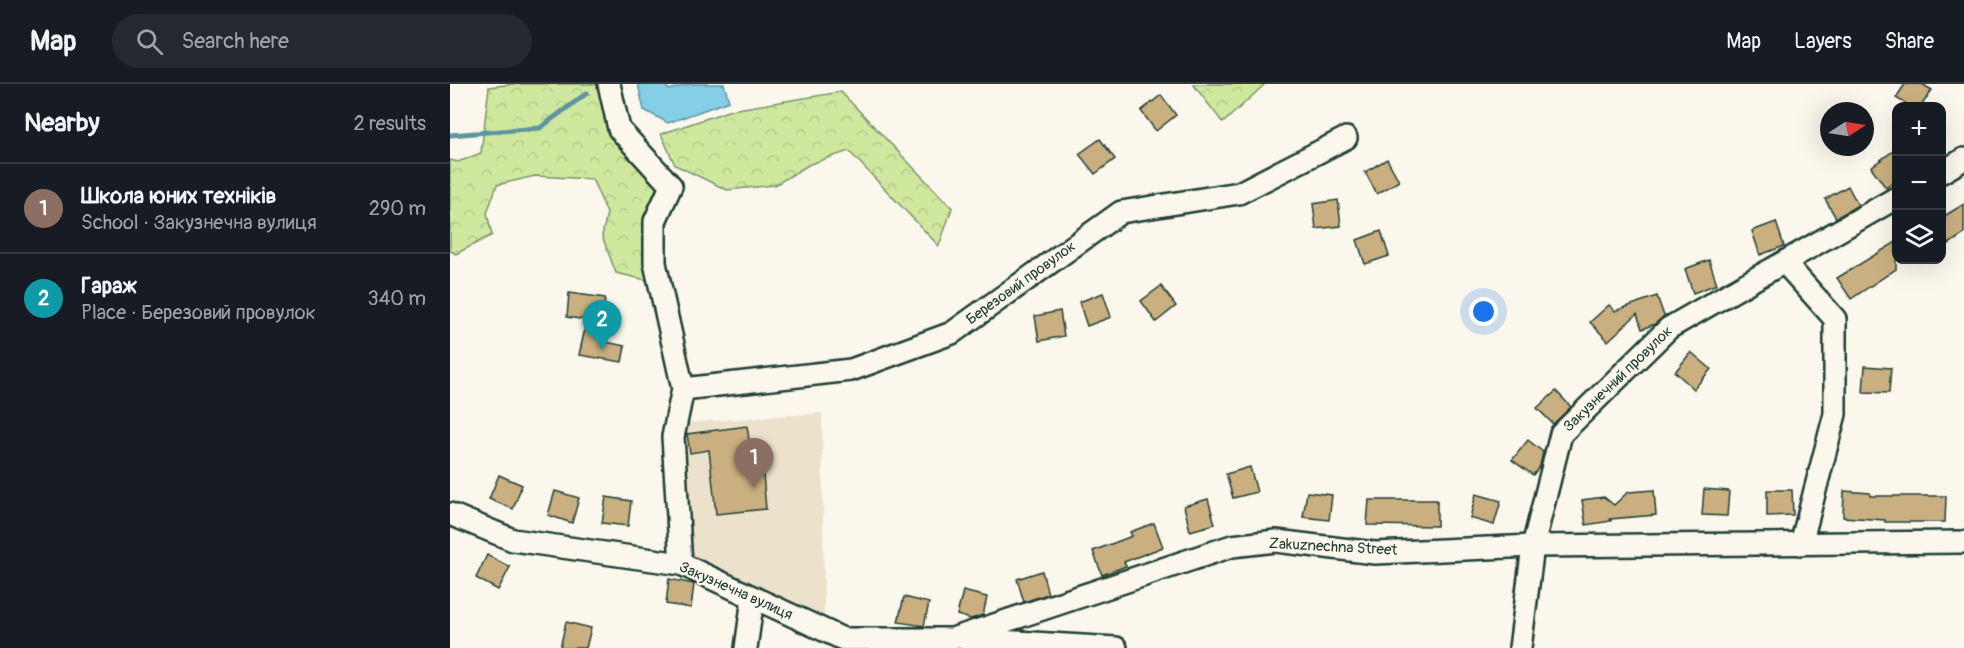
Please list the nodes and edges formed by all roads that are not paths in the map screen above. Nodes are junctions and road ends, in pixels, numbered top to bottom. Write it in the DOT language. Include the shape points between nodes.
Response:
graph roads {
  1 [pos="609,84"];
  2 [pos="1346,138"];
  3 [pos="1964,159"];
  4 [pos="1946,169"];
  5 [pos="1892,200"];
  6 [pos="1785,263"];
  7 [pos="683,389"];
  8 [pos="450,514"];
  9 [pos="1964,542"];
  10 [pos="1801,544"];
  11 [pos="1533,546"];
  12 [pos="681,564"];
  13 [pos="753,598"];
  14 [pos="952,639"];
  15 [pos="746,648"];
  16 [pos="1116,648"];
  17 [pos="1520,648"];
  1 -- 7 [label="street" via="620,129 670,186 655,221 655,263"];
  2 -- 7 [label="street, Березовий провулок" via="1239,193 1121,212 952,333 851,370"];
  3 -- 4 [label="street"];
  5 -- 6 [label="street, Закузнечний провулок"];
  6 -- 10 [label="street" via="1835,319 1834,414"];
  6 -- 11 [label="street, Закузнечний провулок" via="1669,328 1561,434"];
  7 -- 12 [label="street" via="673,437"];
  8 -- 12 [label="street, Закузнечна вулиця" via="513,540"];
  9 -- 10 [label="street, Zakuznechna Street"];
  10 -- 11 [label="street, Zakuznechna Street"];
  11 -- 14 [label="street, Zakuznechna Street" via="1375,553 1276,542 1232,546"];
  11 -- 17 [label="street, Закузнечний провулок"];
  12 -- 13 [label="street, Закузнечна вулиця"];
  13 -- 14 [label="street, Закузнечна вулиця" via="843,639"];
  13 -- 15 [label="street"];
  14 -- 16 [label="street, Закузнечна вулиця"];
}
